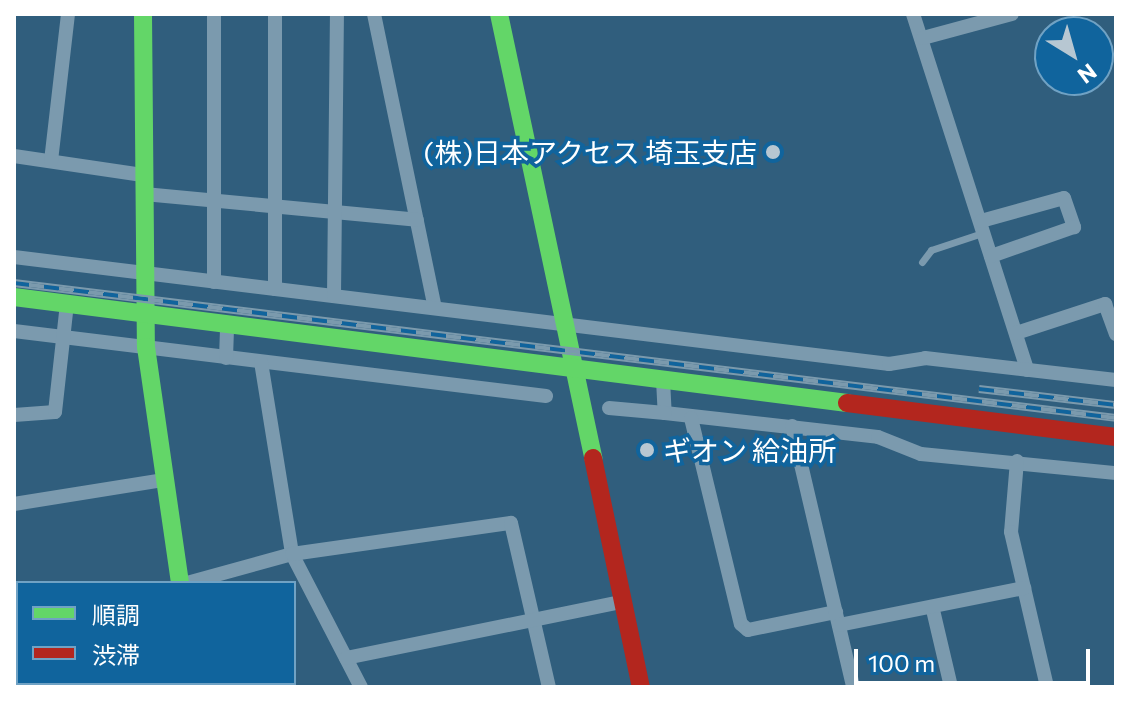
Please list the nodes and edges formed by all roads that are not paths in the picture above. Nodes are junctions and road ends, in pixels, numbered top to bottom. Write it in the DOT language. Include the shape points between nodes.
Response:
graph roads {
  1 [pos="68,14"];
  2 [pos="143,14"];
  3 [pos="214,14"];
  4 [pos="275,14"];
  5 [pos="337,14"];
  6 [pos="374,14"];
  7 [pos="499,14"];
  8 [pos="913,14"];
  9 [pos="1012,14"];
  10 [pos="923,38"];
  11 [pos="14,156"];
  12 [pos="51,161"];
  13 [pos="143,175"];
  14 [pos="144,194"];
  15 [pos="214,201"];
  16 [pos="276,207"];
  17 [pos="337,212"];
  18 [pos="417,220"];
  19 [pos="982,226"];
  20 [pos="991,256"];
  21 [pos="14,257"];
  22 [pos="922,262"];
  23 [pos="145,274"];
  24 [pos="214,282"];
  25 [pos="275,289"];
  26 [pos="334,296"];
  27 [pos="14,297"];
  28 [pos="67,303"];
  29 [pos="435,308"];
  30 [pos="146,312"];
  31 [pos="227,323"];
  32 [pos="558,323"];
  33 [pos="14,331"];
  34 [pos="1016,333"];
  35 [pos="1116,334"];
  36 [pos="65,337"];
  37 [pos="146,347"];
  38 [pos="226,358"];
  39 [pos="261,362"];
  40 [pos="569,369"];
  41 [pos="1027,370"];
  42 [pos="663,380"];
  43 [pos="1116,380"];
  44 [pos="546,396"];
  45 [pos="609,408"];
  46 [pos="665,413"];
  47 [pos="14,415"];
  48 [pos="691,418"];
  49 [pos="792,426"];
  50 [pos="1116,437"];
  51 [pos="1017,461"];
  52 [pos="1116,473"];
  53 [pos="164,480"];
  54 [pos="14,504"];
  55 [pos="292,554"];
  56 [pos="180,581"];
  57 [pos="194,581"];
  58 [pos="1024,588"];
  59 [pos="621,602"];
  60 [pos="933,610"];
  61 [pos="838,618"];
  62 [pos="534,620"];
  63 [pos="346,658"];
  64 [pos="361,687"];
  65 [pos="549,687"];
  66 [pos="641,687"];
  67 [pos="853,687"];
  68 [pos="951,687"];
  69 [pos="1047,687"];
  1 -- 12 [label="street"];
  2 -- 13 [label="street"];
  3 -- 15 [label="street"];
  4 -- 16 [label="street"];
  5 -- 17 [label="street"];
  6 -- 18 [label="street"];
  7 -- 32 [label="street"];
  8 -- 10 [label="street"];
  9 -- 10 [label="street"];
  10 -- 19 [label="street"];
  11 -- 12 [label="street"];
  12 -- 13 [label="street"];
  13 -- 14 [label="street"];
  14 -- 15 [label="street"];
  14 -- 23 [label="street"];
  15 -- 16 [label="street"];
  15 -- 24 [label="street"];
  16 -- 17 [label="street"];
  16 -- 25 [label="street"];
  17 -- 18 [label="street"];
  17 -- 26 [label="street"];
  18 -- 29 [label="street"];
  19 -- 20 [label="street"];
  19 -- 20 [label="street" via="1064,198 1074,227"];
  19 -- 22 [label="lane" via="931,250"];
  20 -- 34 [label="street"];
  21 -- 23 [label="street"];
  23 -- 24 [label="street"];
  23 -- 30 [label="street"];
  24 -- 25 [label="street"];
  25 -- 26 [label="street"];
  26 -- 29 [label="street"];
  27 -- 28 [label="street"];
  28 -- 30 [label="street"];
  28 -- 36 [label="street"];
  29 -- 32 [label="street"];
  30 -- 31 [label="street"];
  30 -- 37 [label="street"];
  31 -- 38 [label="street"];
  31 -- 40 [label="street"];
  32 -- 40 [label="street"];
  32 -- 41 [label="street" via="889,364 925,358"];
  33 -- 36 [label="street"];
  34 -- 35 [label="street" via="1105,304"];
  34 -- 41 [label="street"];
  36 -- 37 [label="street"];
  36 -- 47 [label="street" via="55,412"];
  37 -- 38 [label="street"];
  37 -- 53 [label="street"];
  38 -- 39 [label="street"];
  39 -- 44 [label="street"];
  39 -- 55 [label="street"];
  40 -- 42 [label="street"];
  40 -- 59 [label="street"];
  41 -- 43 [label="street"];
  42 -- 46 [label="street"];
  42 -- 50 [label="street" via="882,401 919,415"];
  45 -- 46 [label="street"];
  46 -- 48 [label="street"];
  48 -- 49 [label="street"];
  48 -- 61 [label="street" via="741,624 748,630"];
  49 -- 51 [label="street" via="878,437 921,454"];
  49 -- 61 [label="street"];
  51 -- 52 [label="street"];
  51 -- 58 [label="street" via="1011,532"];
  53 -- 54 [label="street"];
  53 -- 56 [label="street"];
  55 -- 57 [label="street"];
  55 -- 62 [label="street" via="511,523"];
  55 -- 63 [label="street"];
  58 -- 60 [label="street"];
  58 -- 69 [label="street"];
  59 -- 62 [label="street"];
  59 -- 66 [label="street"];
  60 -- 61 [label="street"];
  60 -- 68 [label="street"];
  61 -- 67 [label="street"];
  62 -- 63 [label="street"];
  62 -- 65 [label="street"];
  63 -- 64 [label="street"];
}
